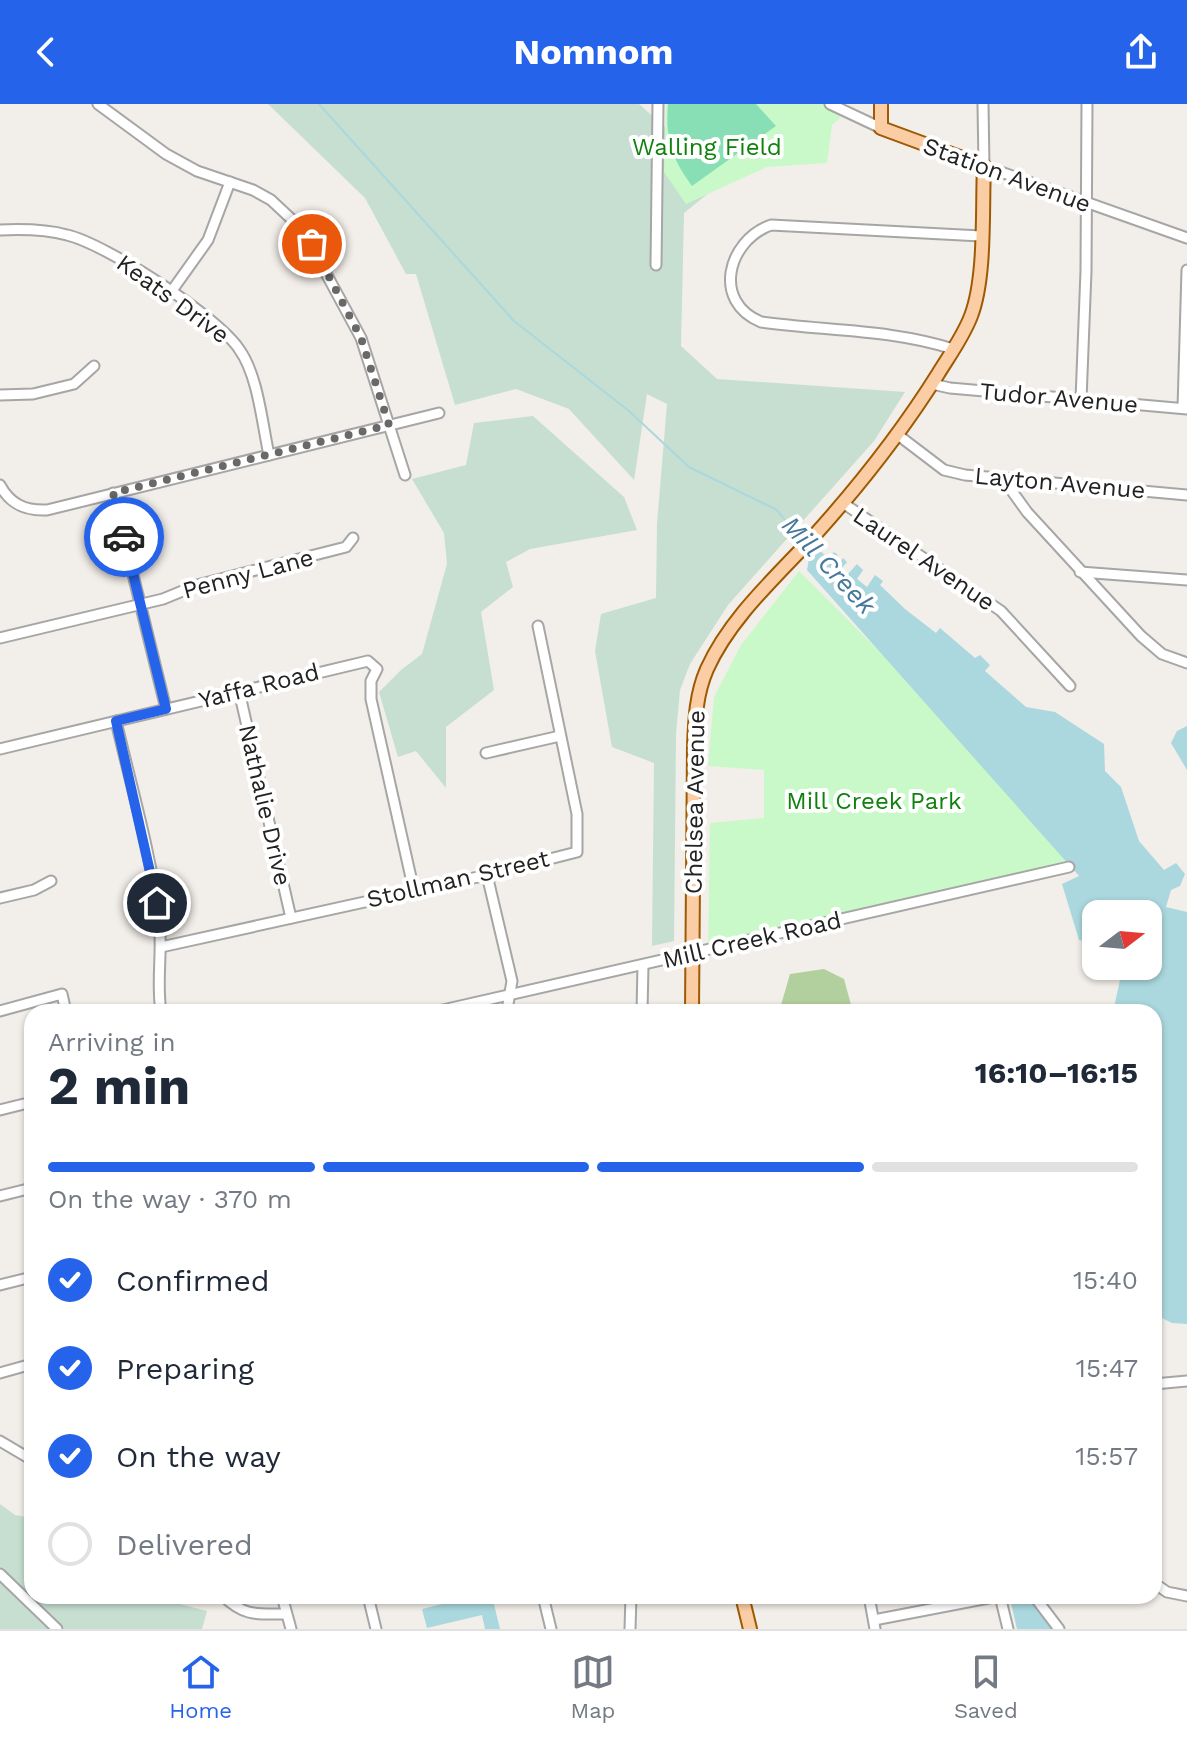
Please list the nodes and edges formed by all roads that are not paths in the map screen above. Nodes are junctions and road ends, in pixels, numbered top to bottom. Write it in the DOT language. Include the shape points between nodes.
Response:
graph roads {
  1 [pos="98,104"];
  2 [pos="658,104"];
  3 [pos="830,104"];
  4 [pos="881,104"];
  5 [pos="983,104"];
  6 [pos="1087,104"];
  7 [pos="881,128"];
  8 [pos="984,166"];
  9 [pos="230,182"];
  10 [pos="1086,203"];
  11 [pos="0,230"];
  12 [pos="981,236"];
  13 [pos="1187,238"];
  14 [pos="656,265"];
  15 [pos="1187,270"];
  16 [pos="171,292"];
  17 [pos="953,349"];
  18 [pos="94,366"];
  19 [pos="932,384"];
  20 [pos="0,395"];
  21 [pos="1081,400"];
  22 [pos="1185,408"];
  23 [pos="439,413"];
  24 [pos="389,425"];
  25 [pos="898,435"];
  26 [pos="269,455"];
  27 [pos="405,475"];
  28 [pos="1004,480"];
  29 [pos="0,485"];
  30 [pos="113,493"];
  31 [pos="1187,495"];
  32 [pos="843,503"];
  33 [pos="353,538"];
  34 [pos="1080,572"];
  35 [pos="1187,580"];
  36 [pos="141,604"];
  37 [pos="538,626"];
  38 [pos="0,638"];
  39 [pos="1187,663"];
  40 [pos="1070,686"];
  41 [pos="239,691"];
  42 [pos="166,709"];
  43 [pos="116,721"];
  44 [pos="560,736"];
  45 [pos="0,749"];
  46 [pos="486,753"];
  47 [pos="1069,867"];
  48 [pos="487,875"];
  49 [pos="51,881"];
  50 [pos="414,891"];
  51 [pos="0,898"];
  52 [pos="291,918"];
  53 [pos="161,947"];
  54 [pos="693,954"];
  55 [pos="643,965"];
  56 [pos="511,995"];
  57 [pos="43,1004"];
  58 [pos="64,1004"];
  59 [pos="160,1004"];
  60 [pos="470,1004"];
  61 [pos="508,1004"];
  62 [pos="642,1004"];
  63 [pos="692,1004"];
  64 [pos="24,1009"];
  65 [pos="0,1011"];
  66 [pos="24,1104"];
  67 [pos="0,1110"];
  68 [pos="24,1190"];
  69 [pos="0,1196"];
  70 [pos="24,1279"];
  71 [pos="0,1285"];
  72 [pos="24,1366"];
  73 [pos="0,1373"];
  74 [pos="1187,1381"];
  75 [pos="1162,1383"];
  76 [pos="0,1441"];
  77 [pos="24,1453"];
  78 [pos="0,1574"];
  79 [pos="1162,1589"];
  80 [pos="1187,1596"];
  81 [pos="24,1597"];
  82 [pos="31,1604"];
  83 [pos="232,1604"];
  84 [pos="284,1604"];
  85 [pos="370,1604"];
  86 [pos="545,1604"];
  87 [pos="631,1604"];
  88 [pos="744,1604"];
  89 [pos="870,1604"];
  90 [pos="964,1604"];
  91 [pos="1002,1604"];
  92 [pos="1040,1604"];
  93 [pos="286,1614"];
  94 [pos="874,1624"];
  95 [pos="374,1628"];
  96 [pos="57,1629"];
  97 [pos="291,1629"];
  98 [pos="551,1629"];
  99 [pos="630,1629"];
  100 [pos="750,1629"];
  101 [pos="1008,1629"];
  102 [pos="1059,1629"];
  1 -- 9 [label="street" via="166,154"];
  2 -- 14 [label="street"];
  3 -- 7 [label="street, Station Avenue"];
  4 -- 7 [label="main road"];
  5 -- 8 [label="street"];
  6 -- 10 [label="street"];
  7 -- 8 [label="main road, Station Avenue"];
  8 -- 10 [label="street, Station Avenue"];
  8 -- 12 [label="main road, Chelsea Avenue"];
  9 -- 16 [label="street" via="208,240"];
  9 -- 24 [label="street" via="271,200 302,229 361,338"];
  10 -- 13 [label="street, Station Avenue"];
  10 -- 21 [label="street"];
  11 -- 16 [label="street, Keats Drive" via="46,231 90,242"];
  12 -- 17 [label="main road, Chelsea Avenue" via="975,303"];
  12 -- 17 [label="street" via="771,225 748,237 733,260 736,299 761,322 887,334"];
  15 -- 22 [label="street"];
  16 -- 26 [label="street, Keats Drive" via="240,350"];
  17 -- 19 [label="main road, Chelsea Avenue"];
  18 -- 20 [label="street" via="74,384"];
  19 -- 21 [label="street, Tudor Avenue"];
  19 -- 25 [label="main road, Chelsea Avenue"];
  21 -- 22 [label="street, Tudor Avenue"];
  23 -- 24 [label="street"];
  24 -- 26 [label="street"];
  24 -- 27 [label="street"];
  25 -- 28 [label="street, Layton Avenue" via="944,470"];
  25 -- 32 [label="main road, Chelsea Avenue"];
  26 -- 30 [label="street"];
  28 -- 31 [label="street, Layton Avenue"];
  28 -- 34 [label="street"];
  29 -- 30 [label="street" via="6,497 33,511"];
  30 -- 36 [label="street"];
  32 -- 40 [label="street, Laurel Avenue" via="1001,611"];
  32 -- 54 [label="main road, Chelsea Avenue" via="738,620 714,655 700,689 694,746"];
  33 -- 36 [label="street, Penny Lane" via="346,547"];
  34 -- 35 [label="street"];
  34 -- 39 [label="street" via="1162,654"];
  36 -- 38 [label="street, Penny Lane"];
  36 -- 42 [label="street"];
  37 -- 44 [label="street, Stollman Street"];
  41 -- 42 [label="street, Yaffa Road"];
  41 -- 50 [label="street, Yaffa Road" via="360,662 377,669 371,699"];
  41 -- 52 [label="street, Nathalie Drive"];
  42 -- 43 [label="street, Yaffa Road"];
  43 -- 45 [label="street, Yaffa Road"];
  43 -- 53 [label="street" via="157,903"];
  44 -- 46 [label="street"];
  44 -- 48 [label="street, Stollman Street" via="577,814 577,852"];
  47 -- 54 [label="street, Mill Creek Road"];
  48 -- 50 [label="street, Stollman Street"];
  48 -- 56 [label="street"];
  49 -- 51 [label="street"];
  50 -- 52 [label="street, Stollman Street"];
  52 -- 53 [label="street, Stollman Street"];
  53 -- 59 [label="street"];
  54 -- 55 [label="street, Mill Creek Road"];
  54 -- 63 [label="main road, Chelsea Avenue"];
  55 -- 56 [label="street, Mill Creek Road"];
  55 -- 62 [label="street"];
  56 -- 60 [label="street, Mill Creek Road"];
  56 -- 61 [label="street"];
  57 -- 58 [label="street" via="62,994"];
  64 -- 65 [label="street"];
  66 -- 67 [label="street"];
  68 -- 69 [label="street"];
  70 -- 71 [label="street"];
  72 -- 73 [label="street"];
  74 -- 75 [label="street"];
  76 -- 77 [label="street"];
  78 -- 81 [label="street"];
  79 -- 80 [label="street"];
  82 -- 96 [label="street"];
  83 -- 93 [label="street" via="246,1613"];
  84 -- 93 [label="street"];
  85 -- 95 [label="street"];
  86 -- 98 [label="street"];
  87 -- 99 [label="street"];
  88 -- 100 [label="main road"];
  89 -- 94 [label="street"];
  90 -- 94 [label="street"];
  91 -- 101 [label="street"];
  92 -- 102 [label="street"];
  93 -- 97 [label="street"];
}
